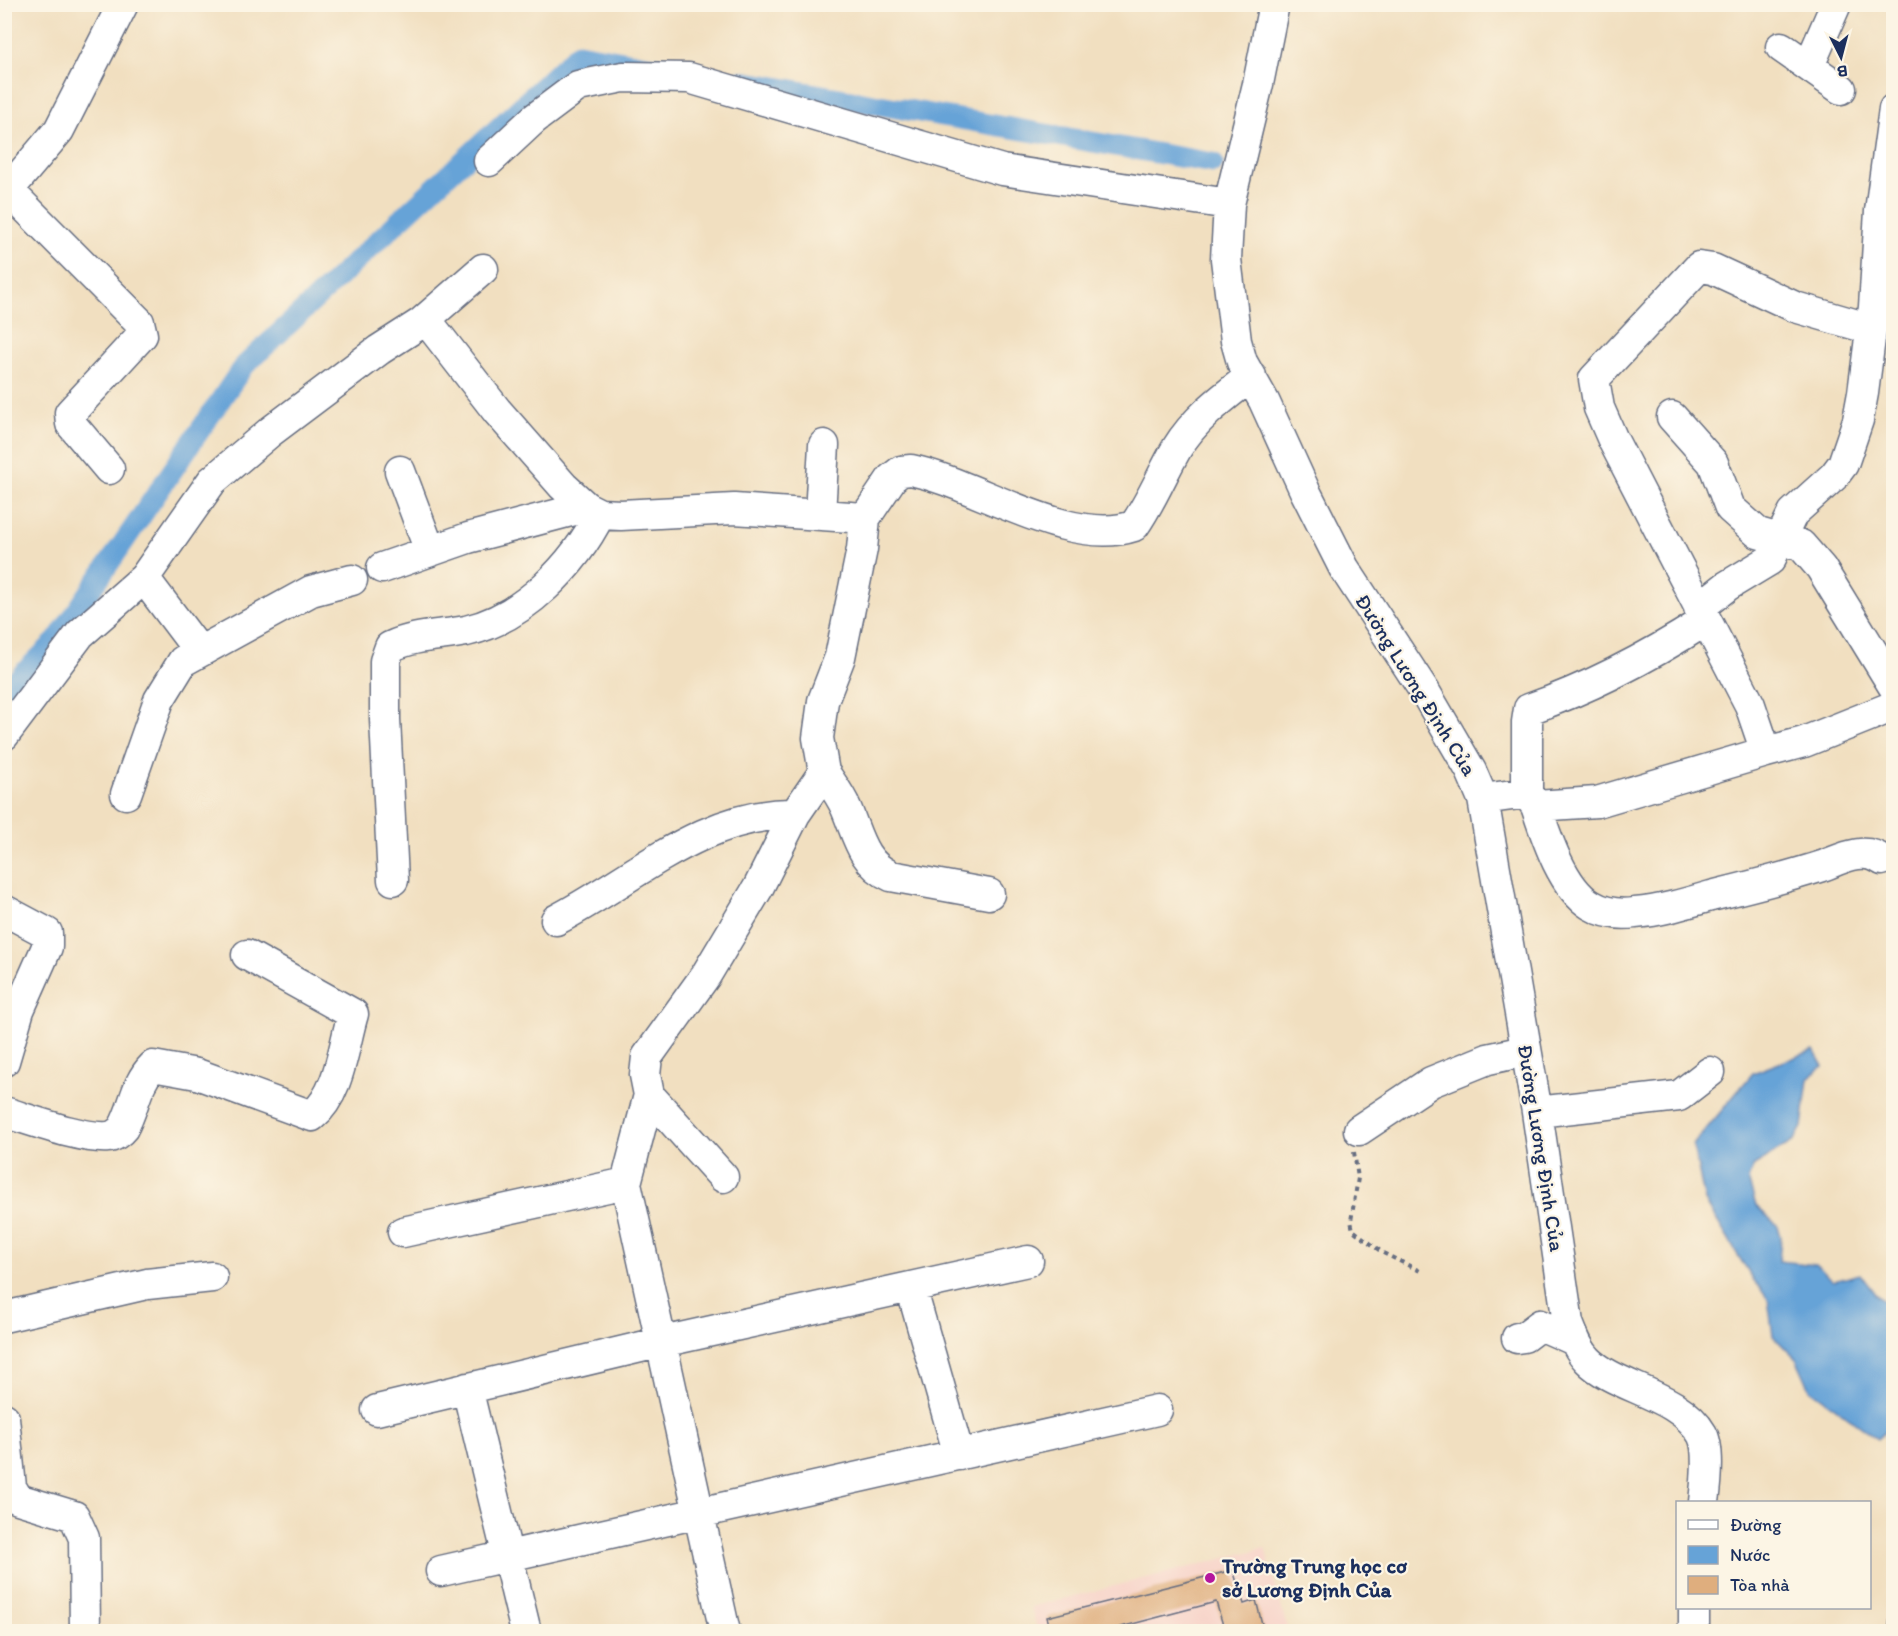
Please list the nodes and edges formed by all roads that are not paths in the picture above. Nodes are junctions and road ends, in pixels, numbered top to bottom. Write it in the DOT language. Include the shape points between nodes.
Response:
graph roads {
  1 [pos="123,4"];
  2 [pos="1274,4"];
  3 [pos="1836,4"];
  4 [pos="1781,47"];
  5 [pos="1809,66"];
  6 [pos="1841,88"];
  7 [pos="1893,109"];
  8 [pos="489,161"];
  9 [pos="7,193"];
  10 [pos="1229,204"];
  11 [pos="483,268"];
  12 [pos="421,323"];
  13 [pos="1871,330"];
  14 [pos="1251,376"];
  15 [pos="1672,417"];
  16 [pos="824,445"];
  17 [pos="109,469"];
  18 [pos="400,471"];
  19 [pos="593,510"];
  20 [pos="820,514"];
  21 [pos="865,518"];
  22 [pos="1781,540"];
  23 [pos="430,551"];
  24 [pos="382,568"];
  25 [pos="144,578"];
  26 [pos="352,580"];
  27 [pos="1702,614"];
  28 [pos="199,651"];
  29 [pos="1893,687"];
  30 [pos="1893,706"];
  31 [pos="4,735"];
  32 [pos="1766,752"];
  33 [pos="824,772"];
  34 [pos="126,794"];
  35 [pos="1483,800"];
  36 [pos="1532,800"];
  37 [pos="795,814"];
  38 [pos="1882,860"];
  39 [pos="393,880"];
  40 [pos="988,894"];
  41 [pos="4,910"];
  42 [pos="556,920"];
  43 [pos="247,955"];
  44 [pos="1525,1051"];
  45 [pos="4,1061"];
  46 [pos="1710,1072"];
  47 [pos="649,1095"];
  48 [pos="4,1112"];
  49 [pos="1538,1112"];
  50 [pos="1359,1130"];
  51 [pos="723,1177"];
  52 [pos="626,1183"];
  53 [pos="403,1232"];
  54 [pos="1028,1262"];
  55 [pos="212,1277"];
  56 [pos="911,1287"];
  57 [pos="4,1317"];
  58 [pos="1517,1338"];
  59 [pos="1574,1340"];
  60 [pos="662,1342"];
  61 [pos="467,1388"];
  62 [pos="377,1410"];
  63 [pos="1157,1410"];
  64 [pos="4,1418"];
  65 [pos="959,1455"];
  66 [pos="1704,1501"];
  67 [pos="700,1512"];
  68 [pos="508,1556"];
  69 [pos="441,1571"];
  70 [pos="1694,1609"];
  71 [pos="85,1632"];
  72 [pos="526,1632"];
  73 [pos="725,1632"];
  74 [pos="1694,1632"];
  1 -- 9 [label="street" via="59,130"];
  2 -- 10 [label="street, Đường Lương Định Của"];
  3 -- 5 [label="street"];
  4 -- 5 [label="street"];
  5 -- 6 [label="street"];
  7 -- 13 [label="street"];
  8 -- 10 [label="street" via="534,119 578,86 623,77 689,78 1002,170"];
  9 -- 17 [label="street" via="139,322 142,335 70,413 71,424"];
  10 -- 14 [label="street, Đường Lương Định Của" via="1226,259 1230,312 1242,362"];
  11 -- 12 [label="street"];
  12 -- 19 [label="street" via="431,326 497,411 563,486"];
  12 -- 25 [label="street" via="270,432 212,481"];
  13 -- 22 [label="street" via="1858,420 1843,464 1793,513"];
  13 -- 27 [label="street" via="1795,307 1713,268 1699,267 1594,379 1599,408 1612,440"];
  14 -- 21 [label="street" via="1213,405 1178,446 1134,526 1119,531 1055,522 911,470 892,478"];
  14 -- 35 [label="street, Đường Lương Định Của" via="1344,568 1425,692 1471,771"];
  15 -- 22 [label="street" via="1713,463 1730,508 1758,533"];
  16 -- 20 [label="street"];
  18 -- 23 [label="street"];
  19 -- 20 [label="street" via="621,516 734,509"];
  19 -- 23 [label="street" via="468,538"];
  19 -- 39 [label="street" via="588,538 564,568 508,614 467,631 405,639 390,647 385,661 385,719"];
  20 -- 21 [label="street"];
  21 -- 33 [label="street" via="840,657 823,701 818,738"];
  22 -- 27 [label="street" via="1770,560 1727,586"];
  22 -- 29 [label="street" via="1801,545 1821,568"];
  23 -- 24 [label="street"];
  25 -- 28 [label="street"];
  25 -- 31 [label="street" via="80,634"];
  26 -- 28 [label="street" via="311,591"];
  27 -- 32 [label="street" via="1750,705"];
  27 -- 36 [label="street" via="1628,668 1529,709"];
  28 -- 34 [label="street" via="183,661 159,700"];
  30 -- 32 [label="street" via="1804,742"];
  32 -- 36 [label="street" via="1598,802"];
  33 -- 37 [label="street"];
  33 -- 40 [label="street" via="846,807 868,860 877,870"];
  35 -- 36 [label="street"];
  35 -- 44 [label="street, Đường Lương Định Của"];
  36 -- 38 [label="street" via="1562,870 1589,904 1608,913 1635,913 1689,902 1857,854 1873,854"];
  37 -- 42 [label="street" via="752,817 707,832"];
  37 -- 47 [label="street" via="758,888 706,975 647,1056"];
  41 -- 45 [label="street" via="47,933 47,947 19,1010"];
  43 -- 48 [label="street" via="353,1014 333,1084 323,1107 312,1116 197,1074 153,1066 134,1095 122,1130 110,1138"];
  44 -- 49 [label="street, Đường Lương Định Của"];
  44 -- 50 [label="street" via="1488,1059 1431,1082"];
  46 -- 49 [label="street" via="1678,1096"];
  47 -- 51 [label="street"];
  47 -- 52 [label="street"];
  49 -- 59 [label="street, Đường Lương Định Của" via="1568,1323"];
  52 -- 53 [label="street"];
  52 -- 60 [label="street"];
  54 -- 56 [label="street"];
  55 -- 57 [label="street" via="147,1284"];
  56 -- 60 [label="street"];
  56 -- 65 [label="street"];
  58 -- 59 [label="street" via="1540,1324"];
  59 -- 66 [label="street, Đường Lương Định Của" via="1587,1360 1601,1370 1646,1391 1692,1421 1704,1436"];
  60 -- 61 [label="street"];
  60 -- 67 [label="street"];
  61 -- 62 [label="street"];
  61 -- 68 [label="street"];
  63 -- 65 [label="street"];
  64 -- 71 [label="street" via="11,1487 18,1499 74,1516 84,1538"];
  65 -- 67 [label="street"];
  67 -- 68 [label="street"];
  67 -- 73 [label="street"];
  68 -- 69 [label="street"];
  68 -- 72 [label="street"];
  70 -- 74 [label="street"];
}
